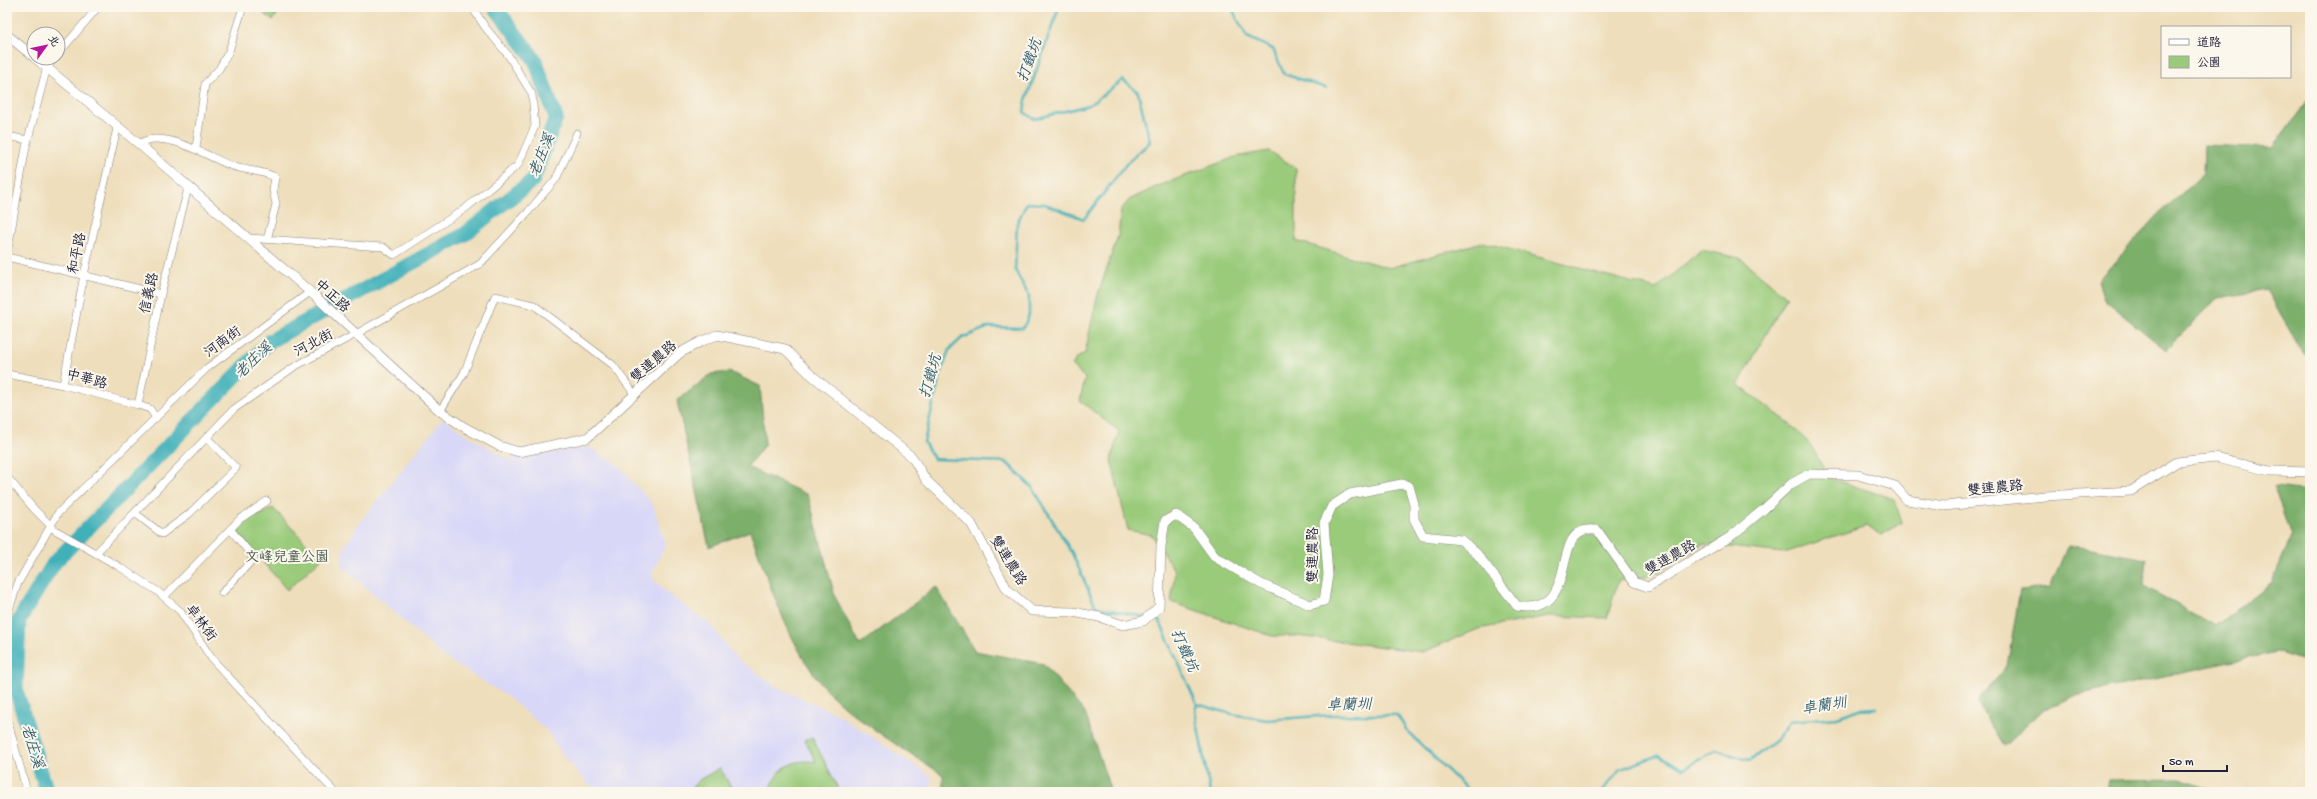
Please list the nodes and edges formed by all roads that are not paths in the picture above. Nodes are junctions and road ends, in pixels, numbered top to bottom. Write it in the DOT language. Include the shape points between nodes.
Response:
graph roads {
  1 [pos="98,7"];
  2 [pos="243,7"];
  3 [pos="472,7"];
  4 [pos="7,35"];
  5 [pos="66,45"];
  6 [pos="26,50"];
  7 [pos="47,67"];
  8 [pos="117,128"];
  9 [pos="577,133"];
  10 [pos="7,136"];
  11 [pos="28,140"];
  12 [pos="139,144"];
  13 [pos="196,148"];
  14 [pos="188,188"];
  15 [pos="246,238"];
  16 [pos="268,240"];
  17 [pos="7,255"];
  18 [pos="84,275"];
  19 [pos="161,294"];
  20 [pos="313,295"];
  21 [pos="356,334"];
  22 [pos="7,374"];
  23 [pos="63,385"];
  24 [pos="635,395"];
  25 [pos="138,405"];
  26 [pos="440,410"];
  27 [pos="156,418"];
  28 [pos="207,438"];
  29 [pos="2310,472"];
  30 [pos="7,478"];
  31 [pos="267,501"];
  32 [pos="135,513"];
  33 [pos="51,526"];
  34 [pos="230,529"];
  35 [pos="96,553"];
  36 [pos="222,593"];
  37 [pos="164,597"];
  38 [pos="7,616"];
  39 [pos="7,718"];
  40 [pos="27,792"];
  41 [pos="335,792"];
  1 -- 5 [label="street"];
  2 -- 13 [label="street" via="229,51 219,69 205,84"];
  3 -- 16 [label="street" via="508,55 532,94 535,126 518,165 466,208 394,255 383,247"];
  4 -- 6 [label="street, 中正路"];
  7 -- 8 [label="street, 中正路"];
  7 -- 11 [label="street"];
  8 -- 12 [label="street, 中正路"];
  8 -- 18 [label="street, 和平路"];
  9 -- 21 [label="street, 河北街" via="556,179 480,264"];
  10 -- 11 [label="street"];
  11 -- 17 [label="street"];
  12 -- 13 [label="street" via="154,140"];
  12 -- 14 [label="street, 中正路"];
  13 -- 16 [label="street" via="233,166 274,176 276,204"];
  14 -- 15 [label="street, 中正路"];
  14 -- 19 [label="street, 信義路"];
  15 -- 16 [label="street"];
  15 -- 20 [label="street, 中正路"];
  17 -- 18 [label="street"];
  18 -- 19 [label="street"];
  18 -- 23 [label="street, 和平路"];
  19 -- 25 [label="street, 信義路"];
  20 -- 21 [label="street, 中正路"];
  20 -- 27 [label="street, 河南街" via="206,368"];
  21 -- 26 [label="street, 中正路"];
  21 -- 28 [label="street, 河北街" via="294,367 234,409"];
  22 -- 23 [label="street, 中華路"];
  23 -- 25 [label="street, 中華路"];
  24 -- 26 [label="street, 中正路" via="587,438 519,452 462,426"];
  24 -- 26 [label="street" via="613,365 534,305 495,296 464,372"];
  24 -- 29 [label="street, 雙連農路" via="680,353 718,335 785,349 809,373 912,457 926,480 971,523 1008,588 1032,611 1073,612 1123,625 1143,621 1159,607 1161,546 1165,521 1176,515 1194,528 1215,557 1261,584 1310,605 1324,600 1328,575 1324,523 1332,506 1350,494 1402,484 1409,486 1414,504 1414,519 1423,536 1461,540 1477,554 1517,606 1530,609 1543,606 1557,589 1573,537 1582,531 1597,530 1634,582 1648,587 1730,537 1791,484 1809,474 1858,475 1895,486 1907,500 1944,506 2131,491 2177,462 2193,460 2216,458 2270,471"];
  25 -- 27 [label="street, 中華路" via="150,409"];
  27 -- 33 [label="street, 河南街" via="58,513"];
  28 -- 32 [label="street, 河北街"];
  28 -- 32 [label="street" via="236,468 189,514 162,534"];
  30 -- 33 [label="street, 卓林街"];
  31 -- 34 [label="street"];
  32 -- 35 [label="street, 河北街"];
  33 -- 35 [label="street, 卓林街"];
  33 -- 38 [label="street, 河南街" via="18,583"];
  34 -- 36 [label="street" via="254,558"];
  34 -- 37 [label="street"];
  35 -- 37 [label="street, 卓林街"];
  37 -- 41 [label="street, 卓林街" via="180,611 212,659"];
  39 -- 40 [label="street"];
}
